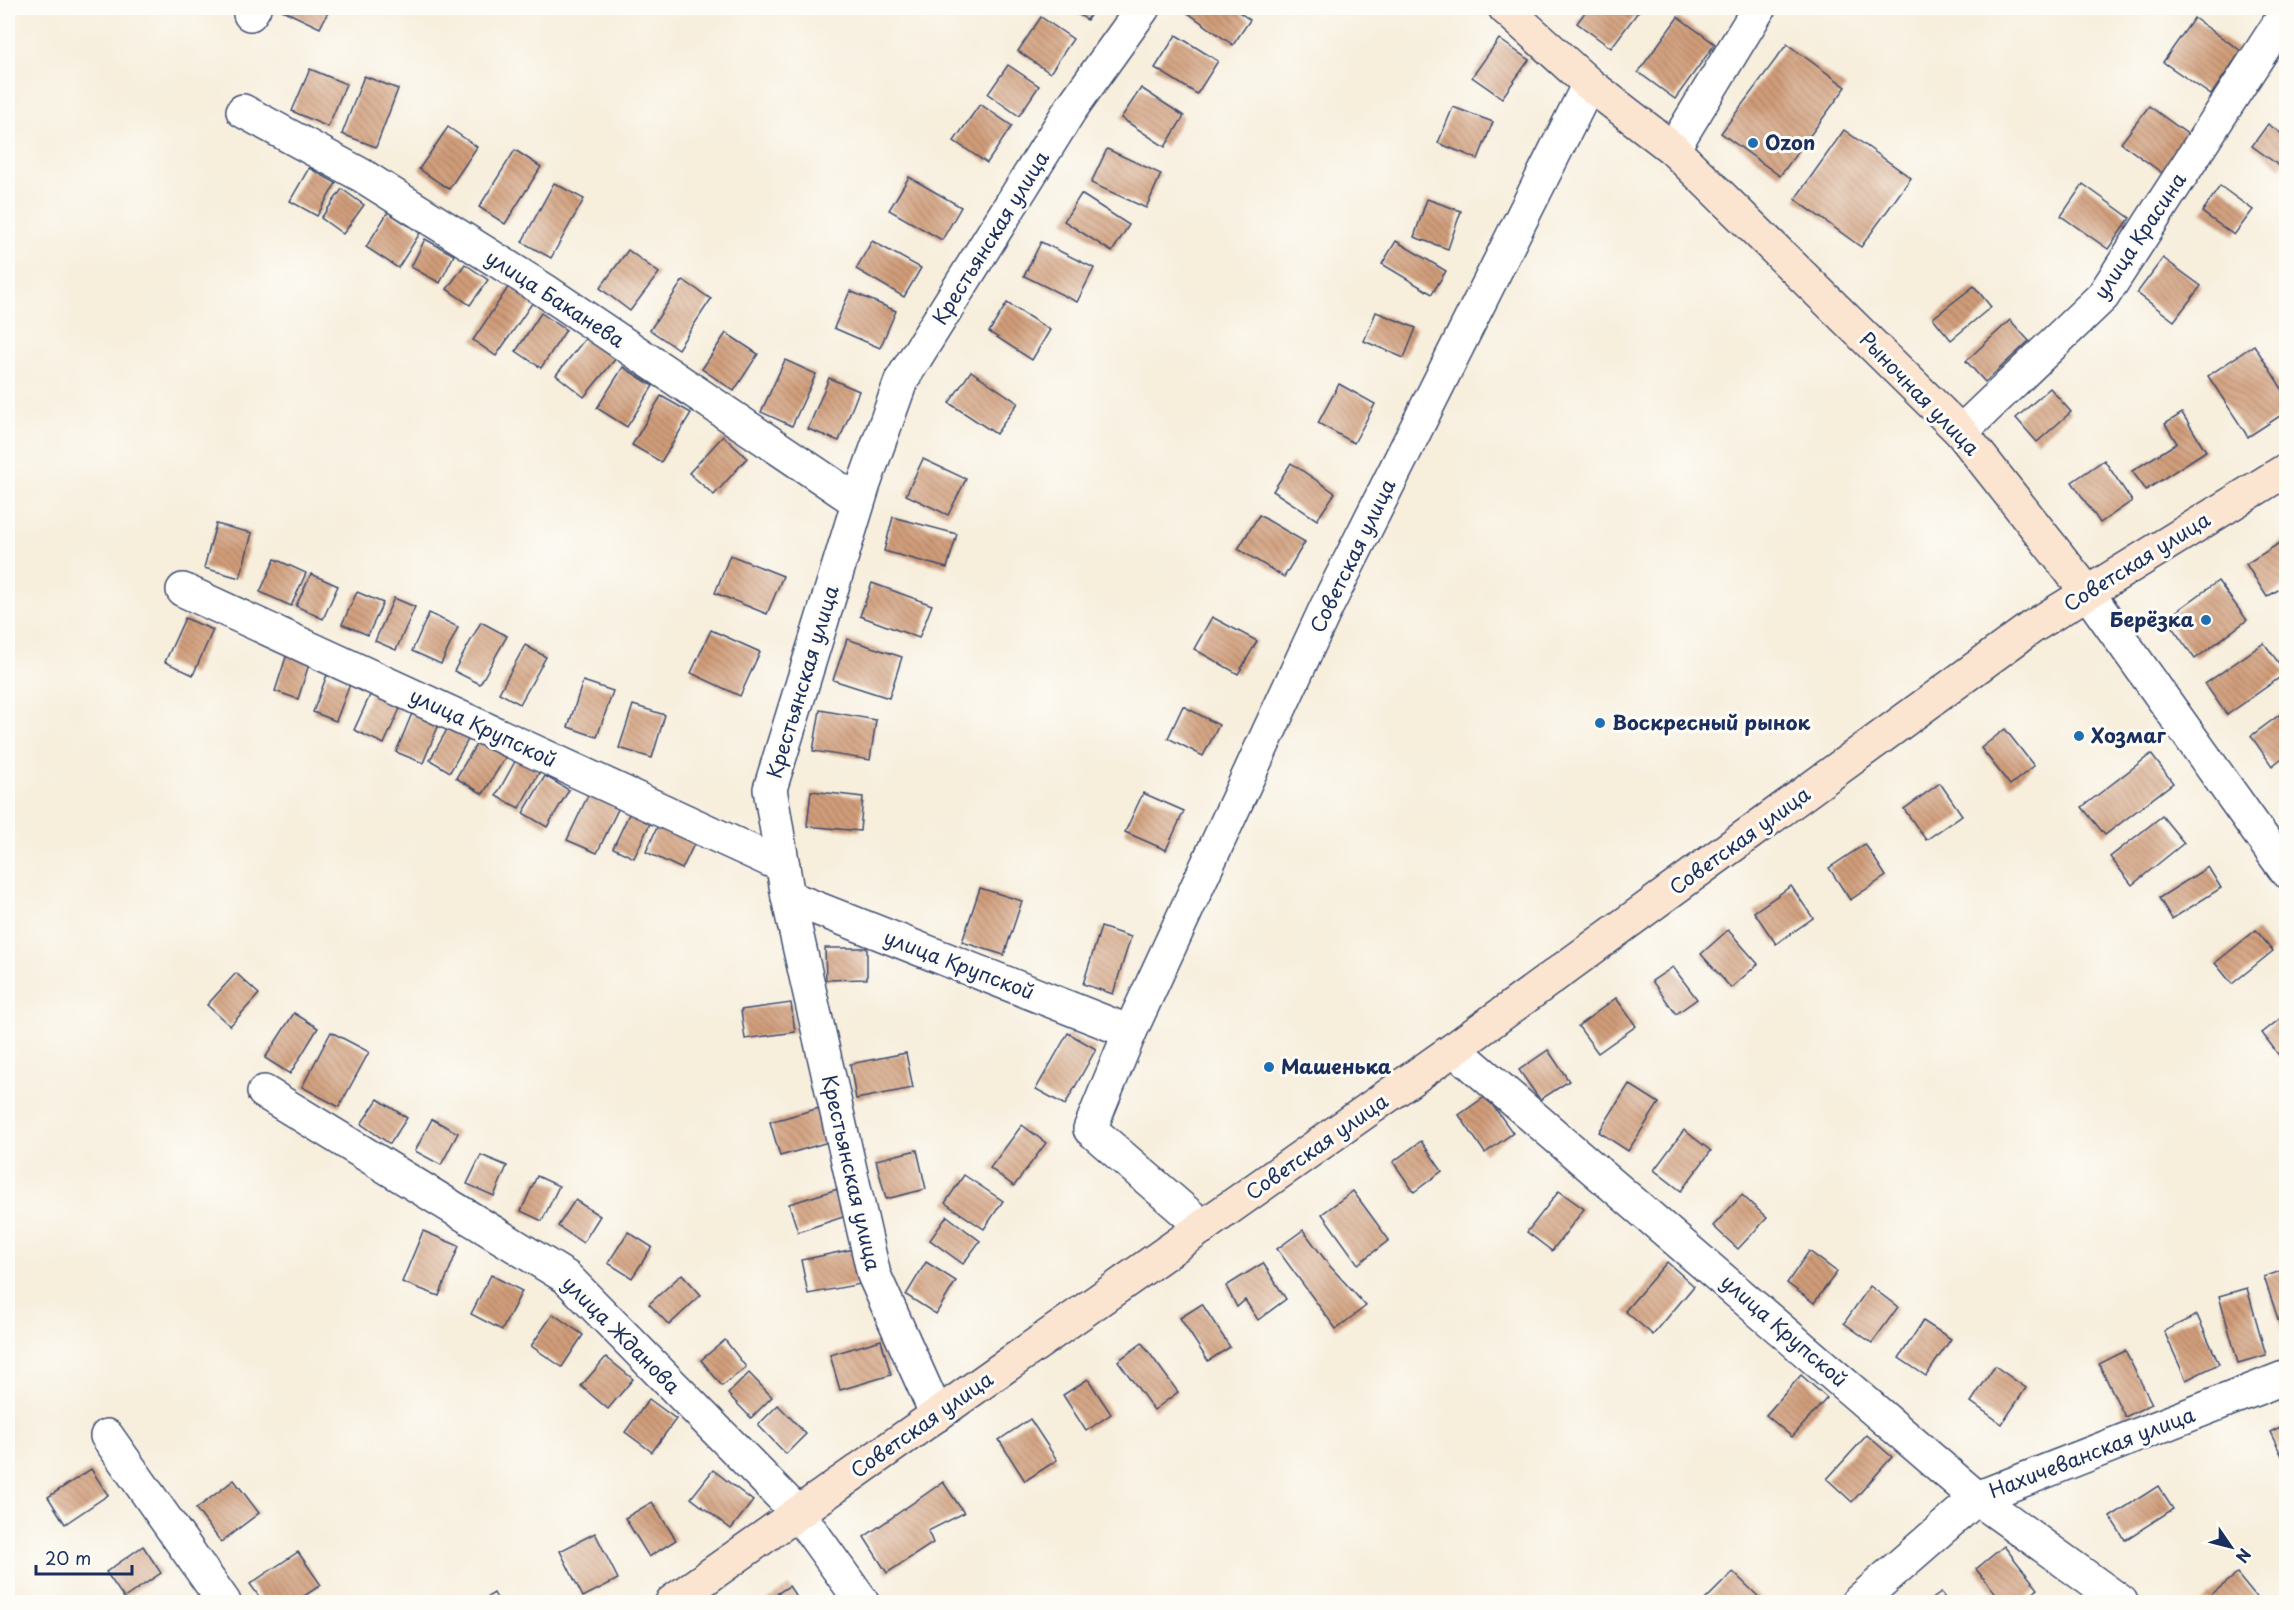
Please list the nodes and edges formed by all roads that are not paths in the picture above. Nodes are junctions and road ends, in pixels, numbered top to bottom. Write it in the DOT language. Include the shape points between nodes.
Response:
graph roads {
  1 [pos="1143,8"];
  2 [pos="1505,8"];
  3 [pos="1759,8"];
  4 [pos="2286,13"];
  5 [pos="1589,84"];
  6 [pos="243,111"];
  7 [pos="1673,149"];
  8 [pos="1960,432"];
  9 [pos="2286,470"];
  10 [pos="858,502"];
  11 [pos="183,590"];
  12 [pos="2087,592"];
  13 [pos="783,866"];
  14 [pos="2286,871"];
  15 [pos="788,897"];
  16 [pos="1130,1032"];
  17 [pos="1454,1049"];
  18 [pos="264,1092"];
  19 [pos="1203,1227"];
  20 [pos="2286,1377"];
  21 [pos="937,1415"];
  22 [pos="107,1436"];
  23 [pos="1977,1498"];
  24 [pos="798,1513"];
  25 [pos="224,1602"];
  26 [pos="672,1602"];
  27 [pos="862,1602"];
  28 [pos="1858,1602"];
  29 [pos="2121,1602"];
  1 -- 10 [label="street, Крестьянская улица" via="1070,110 901,381"];
  2 -- 5 [label="street, Рыночная улица"];
  3 -- 7 [label="street"];
  4 -- 8 [label="street, улица Красина" via="2103,296"];
  5 -- 7 [label="street, Рыночная улица"];
  5 -- 16 [label="street, Советская улица" via="1326,608"];
  6 -- 10 [label="street, улица Баканева" via="363,176 544,290"];
  7 -- 8 [label="street, Рыночная улица"];
  8 -- 12 [label="street, Рыночная улица"];
  9 -- 12 [label="street, Советская улица"];
  10 -- 13 [label="street, Крестьянская улица" via="770,789"];
  11 -- 13 [label="street, улица Крупской"];
  12 -- 14 [label="street, Рыночная улица"];
  12 -- 17 [label="street, Советская улица" via="2032,627"];
  13 -- 15 [label="street, Крестьянская улица"];
  15 -- 16 [label="street, улица Крупской"];
  15 -- 21 [label="street, Крестьянская улица" via="873,1275"];
  16 -- 19 [label="street, Советская улица" via="1090,1129"];
  17 -- 19 [label="street, Советская улица"];
  17 -- 23 [label="street, улица Крупской"];
  18 -- 24 [label="street, улица Жданова" via="566,1277"];
  19 -- 21 [label="street, Советская улица"];
  20 -- 23 [label="street, Нахичеванская улица"];
  21 -- 24 [label="street, Советская улица"];
  22 -- 25 [label="street"];
  23 -- 28 [label="street, Нахичеванская улица"];
  23 -- 29 [label="street, улица Крупской"];
  24 -- 26 [label="street, Советская улица"];
  24 -- 27 [label="street, улица Жданова"];
}
